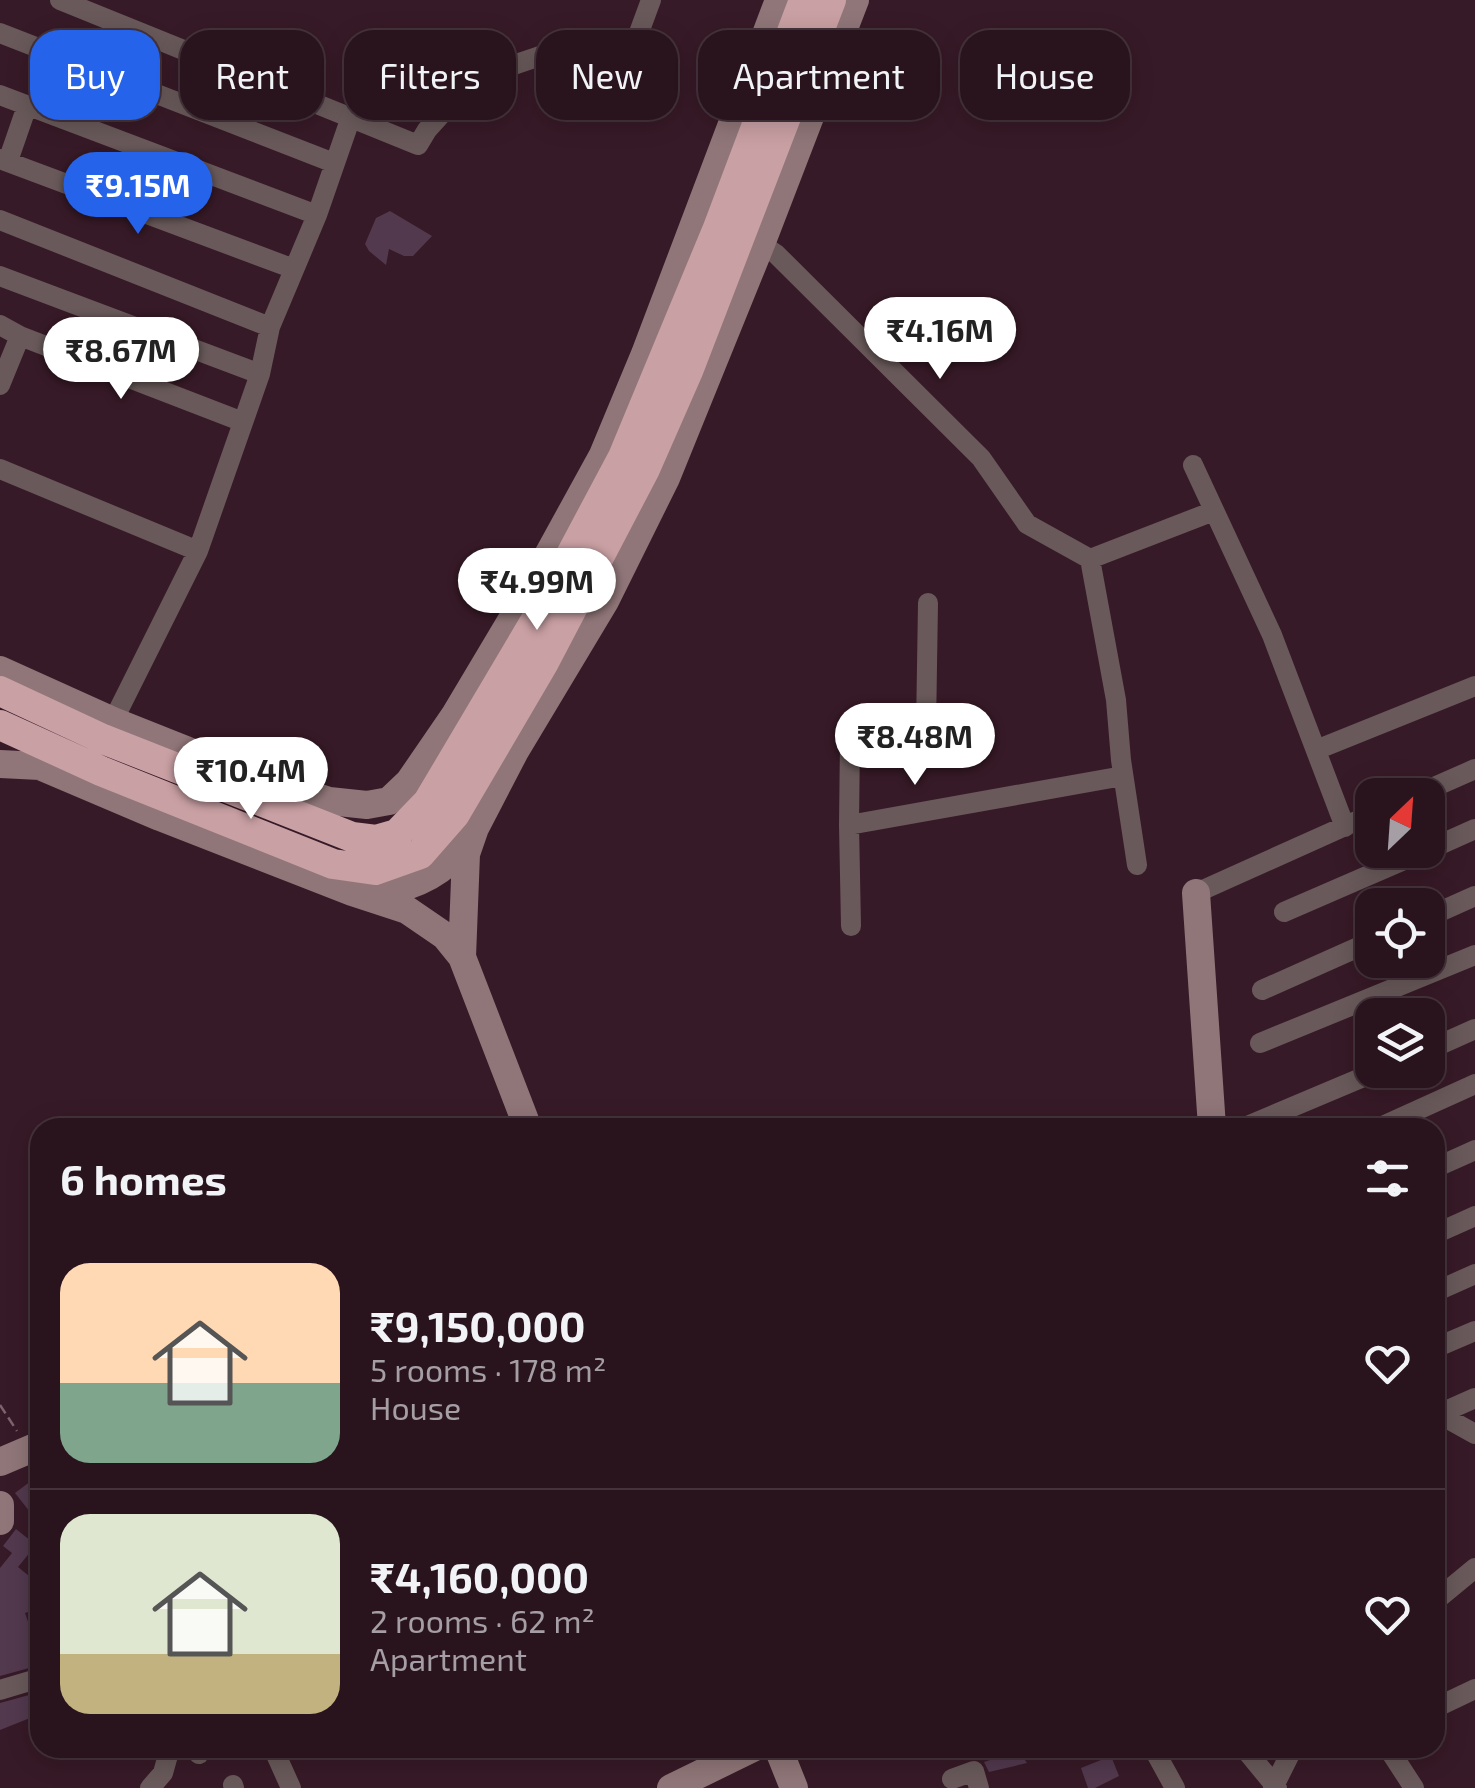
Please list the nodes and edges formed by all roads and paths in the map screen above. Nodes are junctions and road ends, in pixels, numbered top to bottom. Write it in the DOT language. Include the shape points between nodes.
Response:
graph roads {
  1 [pos="60,0"];
  2 [pos="651,0"];
  3 [pos="779,0"];
  4 [pos="804,0"];
  5 [pos="831,0"];
  6 [pos="855,0"];
  7 [pos="0,33"];
  8 [pos="516,64"];
  9 [pos="0,95"];
  10 [pos="28,106"];
  11 [pos="344,114"];
  12 [pos="350,120"];
  13 [pos="358,120"];
  14 [pos="436,120"];
  15 [pos="4,160"];
  16 [pos="334,163"];
  17 [pos="317,215"];
  18 [pos="0,220"];
  19 [pos="761,244"];
  20 [pos="294,270"];
  21 [pos="0,276"];
  22 [pos="0,325"];
  23 [pos="270,327"];
  24 [pos="20,336"];
  25 [pos="260,374"];
  26 [pos="0,385"];
  27 [pos="243,422"];
  28 [pos="1192,465"];
  29 [pos="0,469"];
  30 [pos="1214,511"];
  31 [pos="198,551"];
  32 [pos="1090,560"];
  33 [pos="928,602"];
  34 [pos="0,670"];
  35 [pos="1475,686"];
  36 [pos="0,691"];
  37 [pos="113,720"];
  38 [pos="0,724"];
  39 [pos="460,729"];
  40 [pos="1316,750"];
  41 [pos="0,764"];
  42 [pos="1475,769"];
  43 [pos="1124,776"];
  44 [pos="1445,782"];
  45 [pos="262,791"];
  46 [pos="1355,822"];
  47 [pos="849,825"];
  48 [pos="1345,827"];
  49 [pos="475,828"];
  50 [pos="1475,829"];
  51 [pos="1445,842"];
  52 [pos="1137,865"];
  53 [pos="1385,868"];
  54 [pos="352,892"];
  55 [pos="1196,894"];
  56 [pos="1475,896"];
  57 [pos="1445,909"];
  58 [pos="1284,912"];
  59 [pos="851,926"];
  60 [pos="1355,949"];
  61 [pos="1475,955"];
  62 [pos="462,957"];
  63 [pos="1262,990"];
  64 [pos="1475,1029"];
  65 [pos="1445,1042"];
  66 [pos="1260,1043"];
  67 [pos="1355,1081"];
  68 [pos="1475,1084"];
  69 [pos="524,1118"];
  70 [pos="1211,1118"];
  71 [pos="1267,1118"];
  72 [pos="1400,1118"];
  73 [pos="1475,1150"];
  74 [pos="1445,1164"];
  75 [pos="1475,1216"];
  76 [pos="1445,1230"];
  77 [pos="1475,1274"];
  78 [pos="1445,1288"];
  79 [pos="1475,1331"];
  80 [pos="1445,1344"];
  81 [pos="1475,1398"];
  82 [pos="0,1406"];
  83 [pos="1445,1411"];
  84 [pos="1445,1419"];
  85 [pos="1475,1434"];
  86 [pos="30,1442"];
  87 [pos="30,1449"];
  88 [pos="0,1462"];
  89 [pos="0,1506"];
  90 [pos="0,1521"];
  91 [pos="1475,1568"];
  92 [pos="1445,1593"];
  93 [pos="30,1681"];
  94 [pos="1475,1689"];
  95 [pos="0,1690"];
  96 [pos="1445,1703"];
  97 [pos="167,1758"];
  98 [pos="277,1758"];
  99 [pos="733,1758"];
  100 [pos="782,1758"];
  101 [pos="1158,1758"];
  102 [pos="1252,1758"];
  103 [pos="1288,1758"];
  104 [pos="1394,1758"];
  105 [pos="952,1779"];
  106 [pos="1275,1787"];
  107 [pos="150,1788"];
  108 [pos="291,1788"];
  109 [pos="671,1788"];
  110 [pos="794,1788"];
  111 [pos="978,1788"];
  112 [pos="1175,1788"];
  113 [pos="1414,1788"];
  1 -- 11 [label="street"];
  2 -- 8 [label="street" via="630,57 540,56"];
  3 -- 39 [label="main road" via="602,456"];
  4 -- 39 [label="highway" via="623,456 540,613"];
  5 -- 38 [label="highway" via="645,469 533,681 455,814 420,854 374,870 333,864"];
  6 -- 19 [label="main road"];
  7 -- 16 [label="street"];
  9 -- 10 [label="street"];
  10 -- 15 [label="street"];
  10 -- 17 [label="street"];
  12 -- 16 [label="street"];
  13 -- 14 [label="street" via="418,145"];
  15 -- 20 [label="street"];
  16 -- 17 [label="street"];
  17 -- 20 [label="street"];
  18 -- 23 [label="street"];
  19 -- 32 [label="street" via="981,458 1028,524"];
  19 -- 49 [label="main road" via="634,544"];
  20 -- 23 [label="street"];
  21 -- 25 [label="street"];
  22 -- 24 [label="street"];
  23 -- 25 [label="street"];
  24 -- 26 [label="street"];
  24 -- 27 [label="street"];
  25 -- 27 [label="street"];
  27 -- 31 [label="street"];
  28 -- 30 [label="street"];
  29 -- 31 [label="street"];
  30 -- 32 [label="street"];
  30 -- 40 [label="street" via="1272,634"];
  31 -- 37 [label="street"];
  32 -- 43 [label="street"];
  33 -- 47 [label="street" via="926,729 850,739"];
  34 -- 37 [label="main road"];
  35 -- 40 [label="street"];
  36 -- 45 [label="highway" via="103,739"];
  37 -- 45 [label="main road"];
  39 -- 45 [label="highway" via="428,802 396,834 352,837"];
  40 -- 48 [label="street"];
  41 -- 54 [label="main road" via="40,766"];
  42 -- 44 [label="street"];
  43 -- 47 [label="street"];
  43 -- 52 [label="street"];
  46 -- 48 [label="street"];
  47 -- 59 [label="street"];
  48 -- 55 [label="street"];
  49 -- 54 [label="main road" via="450,862 414,884"];
  49 -- 62 [label="main road" via="466,854"];
  50 -- 51 [label="street"];
  53 -- 58 [label="street"];
  54 -- 62 [label="main road" via="408,910"];
  55 -- 70 [label="main road"];
  56 -- 57 [label="street"];
  60 -- 63 [label="street"];
  61 -- 66 [label="street"];
  62 -- 69 [label="main road"];
  64 -- 65 [label="street"];
  67 -- 71 [label="street"];
  68 -- 72 [label="street"];
  73 -- 74 [label="street"];
  75 -- 76 [label="street"];
  77 -- 78 [label="street"];
  79 -- 80 [label="street"];
  81 -- 83 [label="street"];
  82 -- 86 [label="path"];
  84 -- 85 [label="street"];
  87 -- 88 [label="main road"];
  89 -- 90 [label="main road"];
  91 -- 92 [label="street"];
  93 -- 95 [label="street"];
  94 -- 96 [label="street"];
  97 -- 107 [label="street"];
  98 -- 108 [label="street"];
  99 -- 109 [label="main road"];
  100 -- 110 [label="main road"];
  101 -- 112 [label="street"];
  102 -- 106 [label="street"];
  103 -- 106 [label="street"];
  104 -- 113 [label="street"];
  105 -- 111 [label="street" via="974,1771"];
}
